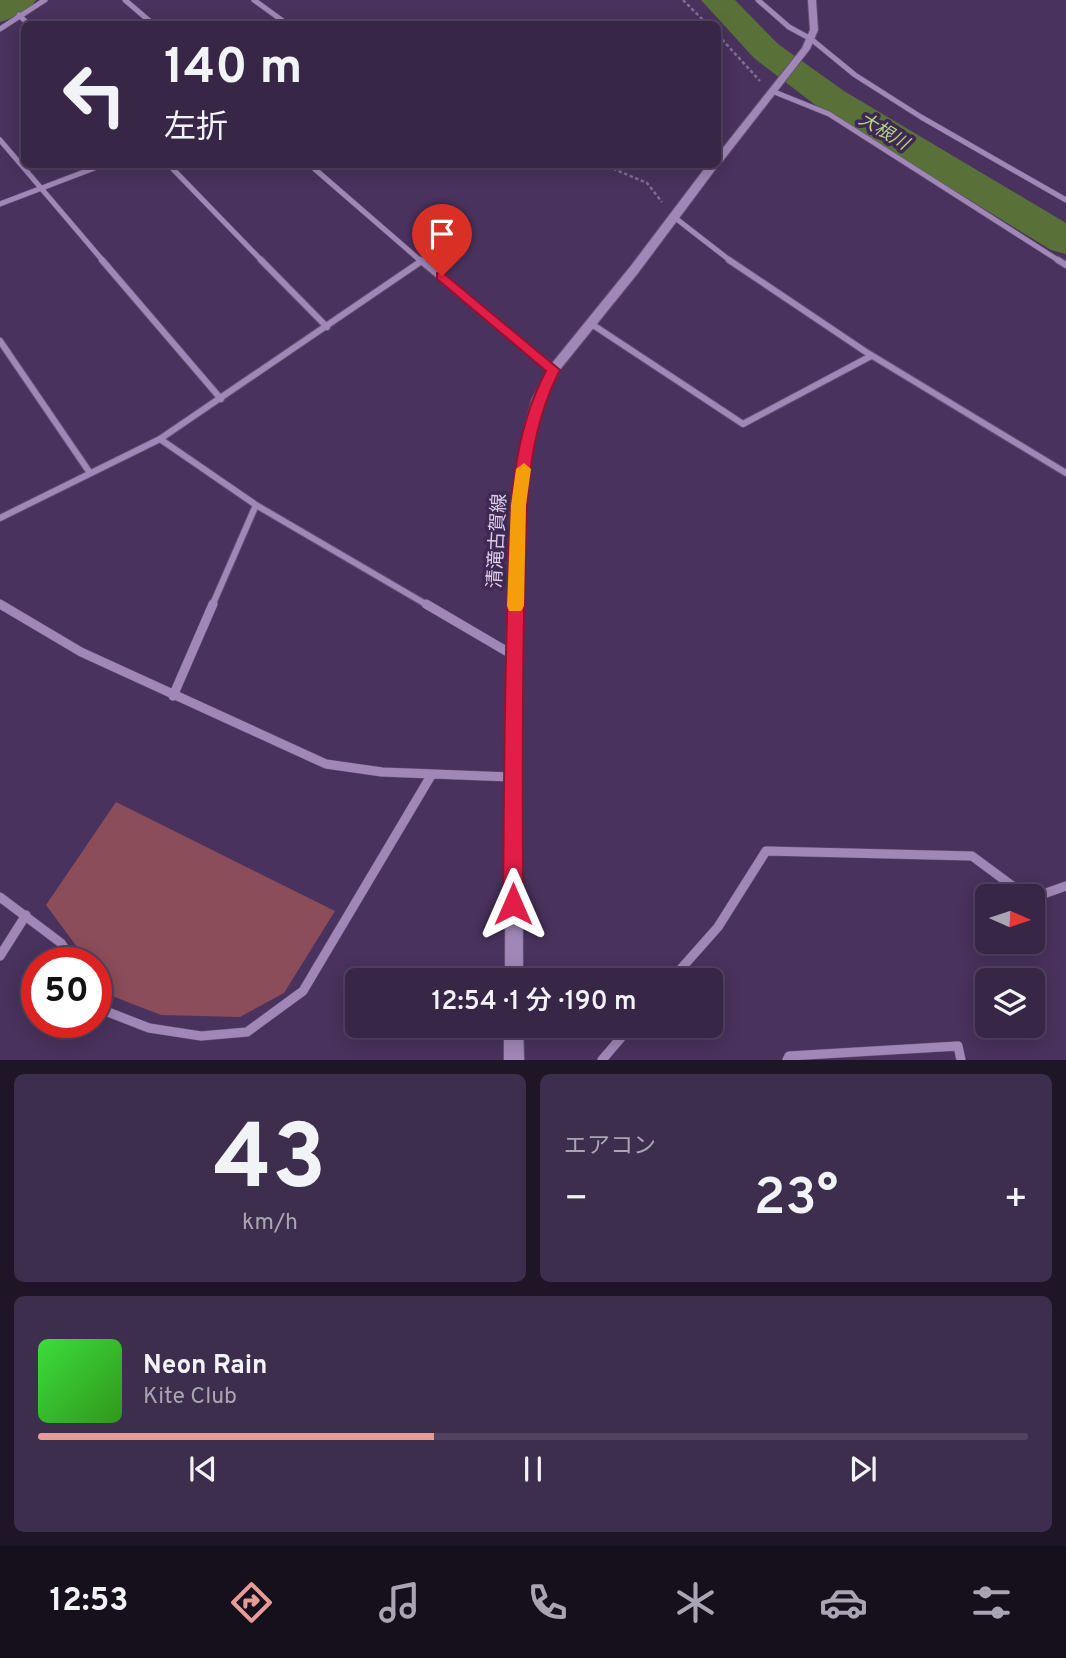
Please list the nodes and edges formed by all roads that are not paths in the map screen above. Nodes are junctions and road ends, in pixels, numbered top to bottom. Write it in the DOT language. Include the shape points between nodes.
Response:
graph roads {
  1 [pos="45,0"];
  2 [pos="125,0"];
  3 [pos="254,0"];
  4 [pos="758,0"];
  5 [pos="812,0"];
  6 [pos="19,15"];
  7 [pos="25,21"];
  8 [pos="150,21"];
  9 [pos="283,21"];
  10 [pos="0,29"];
  11 [pos="811,39"];
  12 [pos="772,91"];
  13 [pos="0,140"];
  14 [pos="721,156"];
  15 [pos="21,163"];
  16 [pos="25,168"];
  17 [pos="95,168"];
  18 [pos="172,168"];
  19 [pos="313,168"];
  20 [pos="711,168"];
  21 [pos="43,188"];
  22 [pos="1066,200"];
  23 [pos="0,204"];
  24 [pos="674,217"];
  25 [pos="424,260"];
  26 [pos="1066,265"];
  27 [pos="590,323"];
  28 [pos="327,327"];
  29 [pos="0,341"];
  30 [pos="871,356"];
  31 [pos="553,370"];
  32 [pos="221,400"];
  33 [pos="160,439"];
  34 [pos="90,473"];
  35 [pos="1066,473"];
  36 [pos="256,505"];
  37 [pos="0,518"];
  38 [pos="0,604"];
  39 [pos="514,655"];
  40 [pos="173,696"];
  41 [pos="432,774"];
  42 [pos="513,777"];
  43 [pos="1010,884"];
  44 [pos="1066,886"];
  45 [pos="1045,893"];
  46 [pos="0,897"];
  47 [pos="26,915"];
  48 [pos="64,947"];
  49 [pos="0,956"];
  50 [pos="514,968"];
  51 [pos="682,968"];
  52 [pos="112,1014"];
  53 [pos="514,1038"];
  54 [pos="620,1038"];
  55 [pos="514,1059"];
  56 [pos="602,1059"];
  57 [pos="787,1059"];
  58 [pos="961,1059"];
  1 -- 6 [label="street"];
  2 -- 8 [label="street"];
  3 -- 9 [label="street"];
  4 -- 11 [label="street"];
  5 -- 11 [label="main road"];
  6 -- 7 [label="street"];
  6 -- 10 [label="street"];
  11 -- 12 [label="main road"];
  11 -- 22 [label="street" via="921,117"];
  12 -- 14 [label="main road"];
  12 -- 26 [label="street" via="829,114"];
  13 -- 15 [label="street"];
  16 -- 21 [label="street"];
  17 -- 21 [label="street"];
  18 -- 28 [label="street"];
  19 -- 25 [label="street"];
  20 -- 24 [label="main road, 清滝古賀線"];
  21 -- 23 [label="street"];
  21 -- 32 [label="street"];
  24 -- 27 [label="main road, 清滝古賀線"];
  24 -- 30 [label="street" via="718,253"];
  25 -- 28 [label="street"];
  25 -- 31 [label="street"];
  27 -- 30 [label="street" via="743,424"];
  27 -- 31 [label="main road, 清滝古賀線"];
  28 -- 32 [label="street"];
  29 -- 34 [label="street"];
  30 -- 35 [label="street"];
  31 -- 39 [label="main road, 清滝古賀線" via="530,429 518,505"];
  32 -- 33 [label="street"];
  33 -- 34 [label="street"];
  33 -- 36 [label="street"];
  34 -- 37 [label="street"];
  36 -- 39 [label="street"];
  36 -- 40 [label="street"];
  38 -- 40 [label="street" via="81,652"];
  39 -- 42 [label="main road, 清滝古賀線"];
  40 -- 41 [label="street" via="326,764"];
  41 -- 42 [label="street"];
  41 -- 52 [label="street" via="303,991 247,1032 201,1036 149,1028"];
  42 -- 50 [label="main road, 清滝古賀線"];
  43 -- 51 [label="street" via="972,856 766,851 718,927"];
  44 -- 45 [label="street"];
  46 -- 47 [label="street"];
  47 -- 48 [label="street"];
  47 -- 49 [label="street"];
  53 -- 55 [label="main road"];
  54 -- 56 [label="street"];
  57 -- 58 [label="street" via="958,1046"];
}
